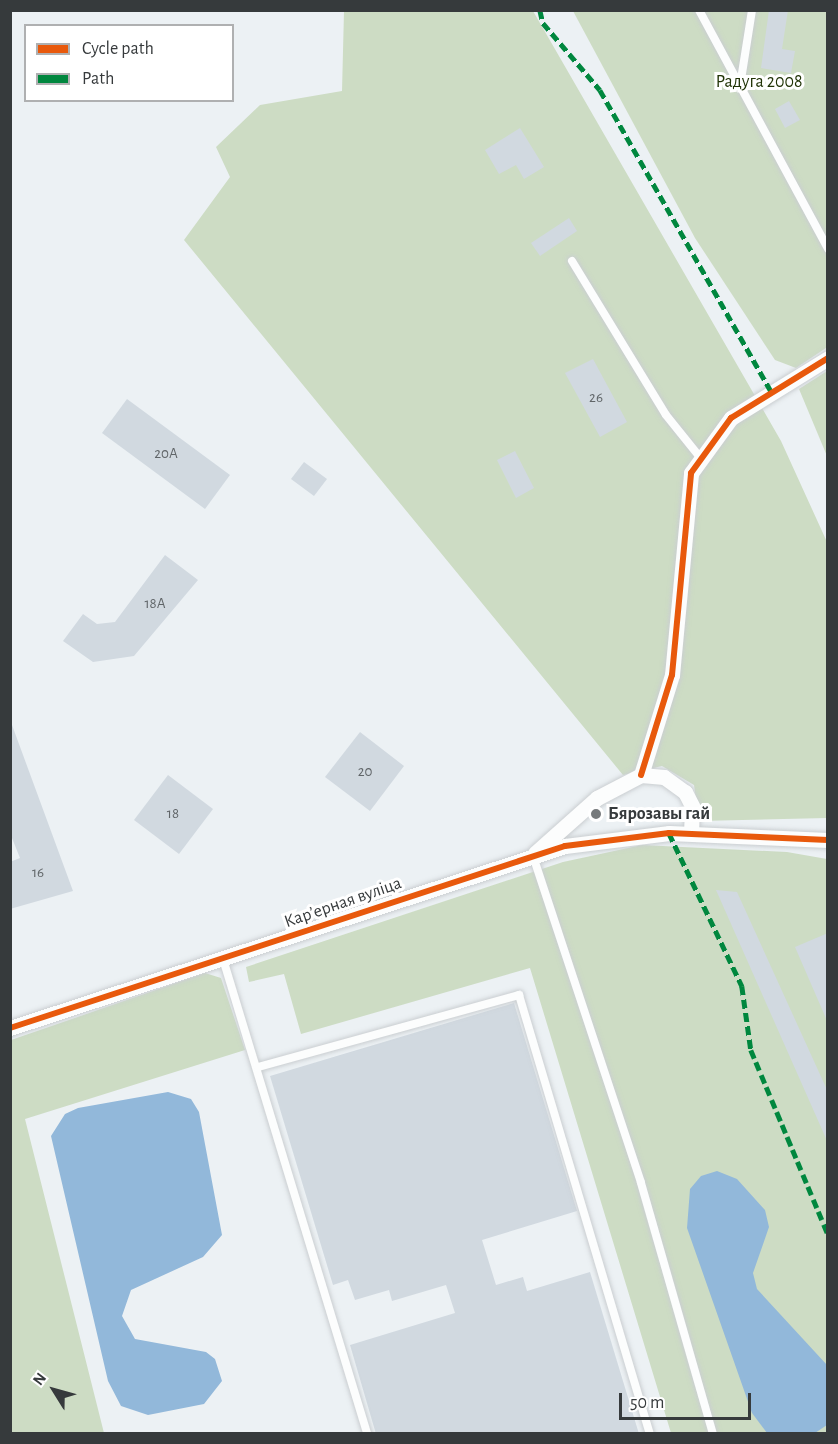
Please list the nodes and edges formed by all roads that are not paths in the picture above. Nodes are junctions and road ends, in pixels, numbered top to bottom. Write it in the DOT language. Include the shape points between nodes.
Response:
graph roads {
  1 [pos="699,10"];
  2 [pos="752,10"];
  3 [pos="740,86"];
  4 [pos="828,249"];
  5 [pos="572,261"];
  6 [pos="828,358"];
  7 [pos="699,456"];
  8 [pos="642,775"];
  9 [pos="691,833"];
  10 [pos="828,840"];
  11 [pos="533,855"];
  12 [pos="223,959"];
  13 [pos="10,1028"];
  14 [pos="258,1067"];
  15 [pos="367,1434"];
  16 [pos="650,1434"];
  17 [pos="713,1434"];
  1 -- 3 [label="lane"];
  2 -- 3 [label="lane"];
  3 -- 4 [label="lane"];
  5 -- 7 [label="lane" via="666,414"];
  6 -- 7 [label="street" via="744,407"];
  7 -- 8 [label="street" via="687,488 672,675"];
  8 -- 9 [label="street" via="664,777 685,792 692,806"];
  8 -- 11 [label="street, Карʼерная вуліца" via="597,798"];
  9 -- 10 [label="street, Карʼерная вуліца"];
  9 -- 11 [label="street, Карʼерная вуліца" via="612,838"];
  11 -- 12 [label="street, Карʼерная вуліца"];
  11 -- 17 [label="lane" via="641,1182"];
  12 -- 13 [label="street, Карʼерная вуліца"];
  12 -- 14 [label="lane"];
  14 -- 15 [label="lane"];
  14 -- 16 [label="lane" via="519,995"];
}
